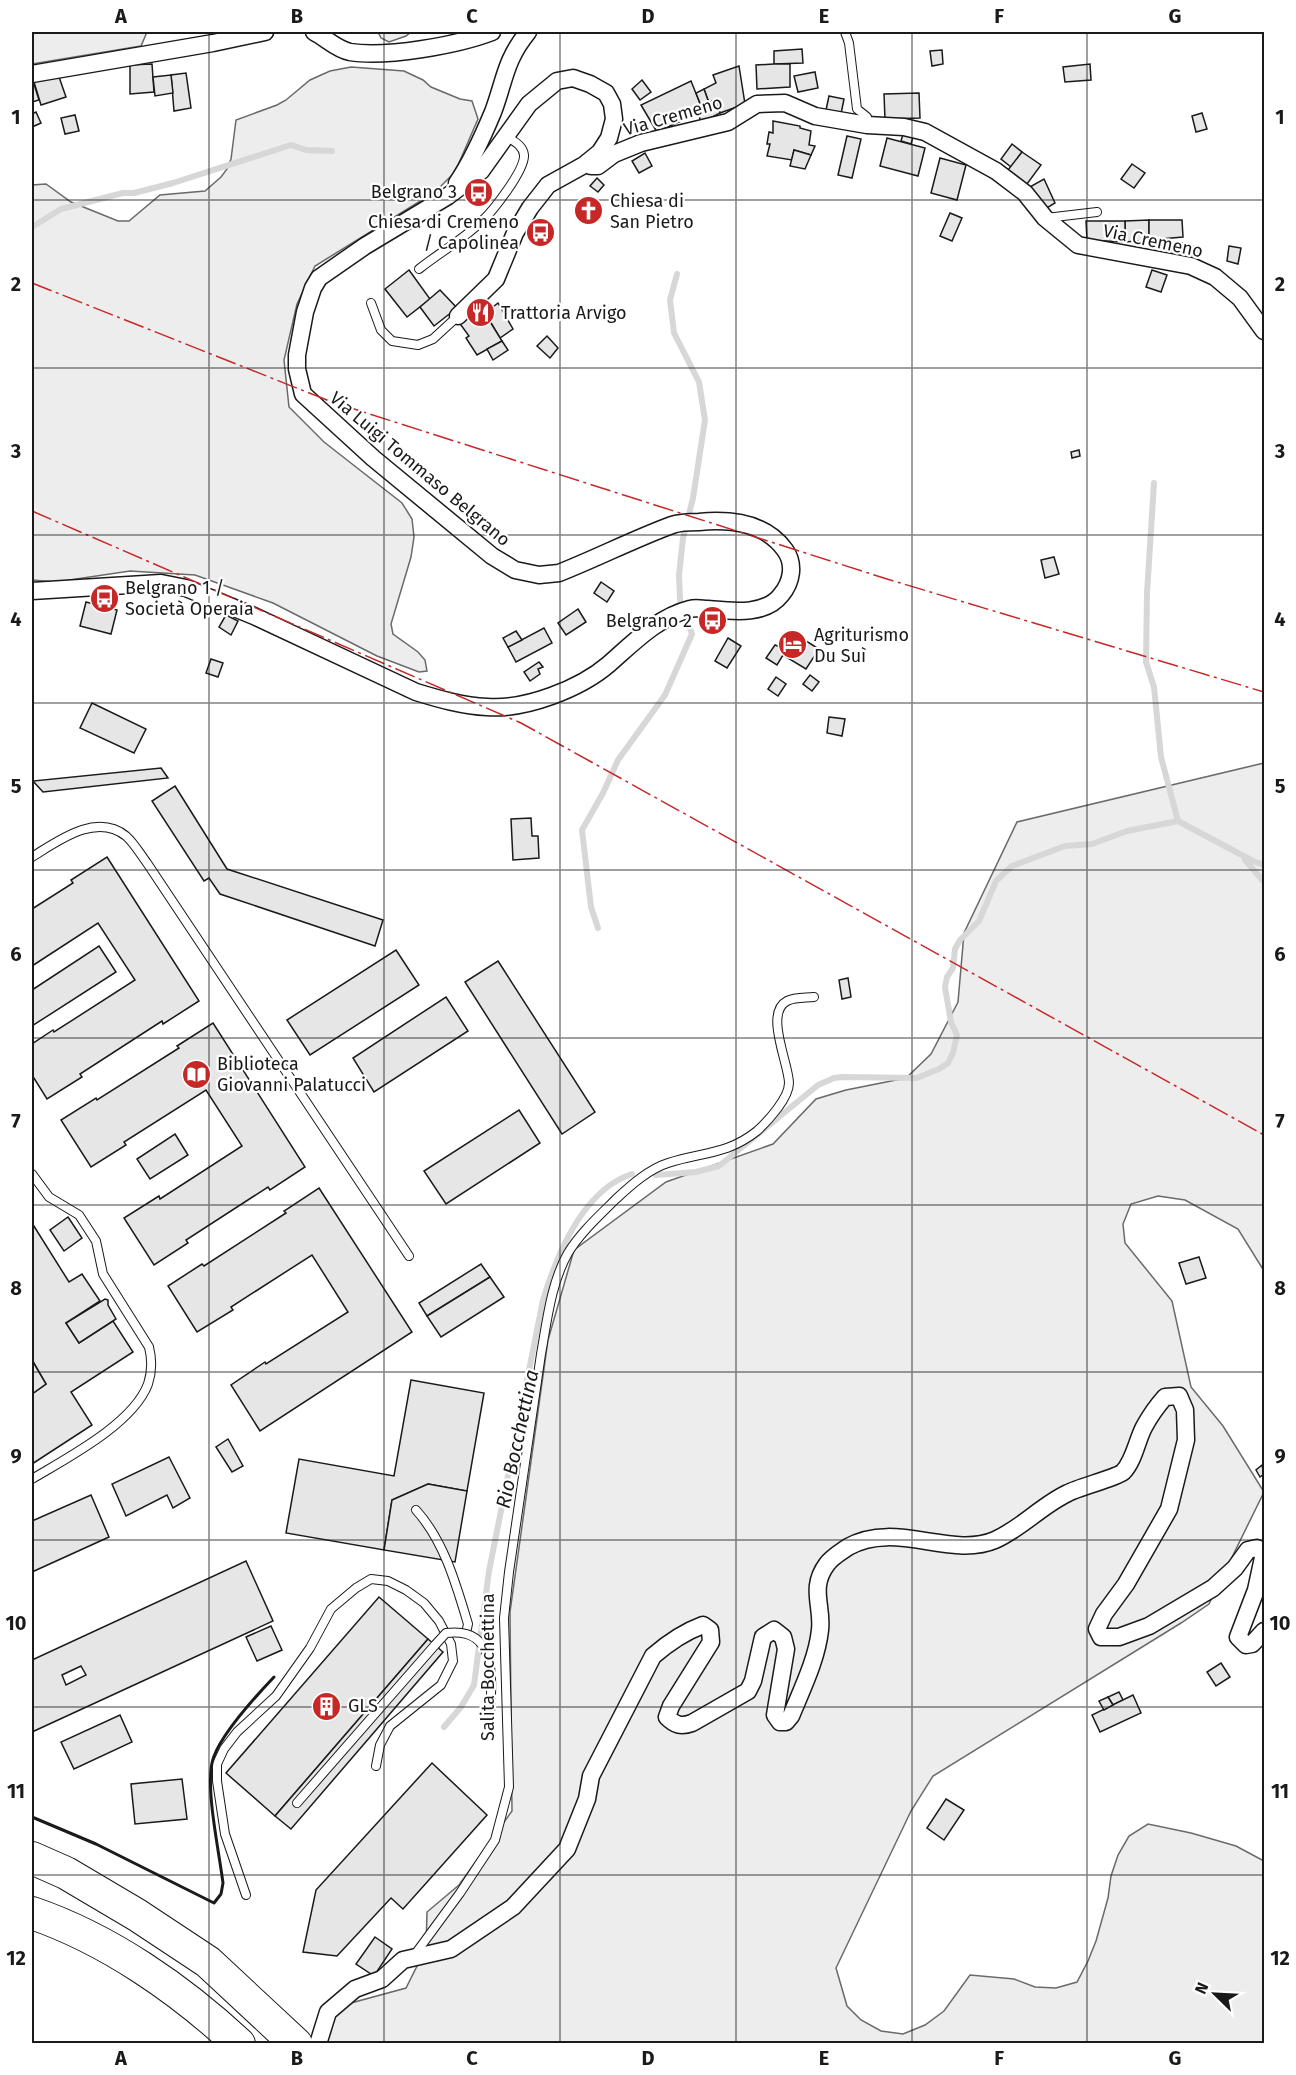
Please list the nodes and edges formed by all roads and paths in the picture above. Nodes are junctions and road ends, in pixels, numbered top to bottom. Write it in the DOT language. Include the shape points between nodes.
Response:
graph roads {
  1 [pos="265,32"];
  2 [pos="314,32"];
  3 [pos="492,32"];
  4 [pos="528,32"];
  5 [pos="845,32"];
  6 [pos="32,74"];
  7 [pos="867,125"];
  8 [pos="506,136"];
  9 [pos="584,165"];
  10 [pos="448,196"];
  11 [pos="1097,212"];
  12 [pos="1045,218"];
  13 [pos="419,269"];
  14 [pos="371,303"];
  15 [pos="458,316"];
  16 [pos="1264,331"];
  17 [pos="32,591"];
  18 [pos="32,857"];
  19 [pos="814,997"];
  20 [pos="32,1174"];
  21 [pos="409,1256"];
  22 [pos="32,1479"];
  23 [pos="416,1510"];
  24 [pos="1264,1631"];
  25 [pos="466,1633"];
  26 [pos="489,1734"];
  27 [pos="376,1766"];
  28 [pos="297,1803"];
  29 [pos="32,1858"];
  30 [pos="246,1895"];
  31 [pos="32,1913"];
  32 [pos="411,1959"];
  33 [pos="239,2043"];
  34 [pos="296,2043"];
  35 [pos="318,2043"];
  1 -- 6 [label="street"];
  2 -- 3 [label="street" via="349,52 378,53 452,43"];
  4 -- 10 [label="street" via="516,46 469,166"];
  5 -- 7 [label="lane" via="857,109 867,117"];
  7 -- 9 [label="street, Via Cremeno" via="815,116 785,103 757,104 728,122 641,143 614,154 598,166"];
  7 -- 12 [label="street, Via Cremeno" via="925,132 996,171 1025,193"];
  8 -- 9 [label="street, Via Luigi Tommaso Belgrano" via="529,104 557,81 573,78 590,84 606,93 614,119 600,152"];
  8 -- 10 [label="street, Via Luigi Tommaso Belgrano" via="481,171"];
  8 -- 13 [label="lane" via="518,143 524,158 513,183 483,221"];
  9 -- 15 [label="street, Via Cremeno" via="548,185 520,225 496,279"];
  10 -- 17 [label="street, Via Luigi Tommaso Belgrano" via="319,278 310,296 298,346 297,369 303,394 373,458 492,556 515,570 539,575 559,573 674,524 728,520 773,536 786,551 792,565 790,580 781,596 767,606 749,610 692,608 657,623 600,672 580,684 534,701 489,708 416,692 186,588 161,583"];
  11 -- 12 [label="lane"];
  12 -- 16 [label="street, Via Cremeno" via="1078,245 1191,266 1215,277 1240,298"];
  14 -- 15 [label="lane, Via Cremeno" via="381,330 392,341 418,345 433,339"];
  18 -- 21 [label="lane" via="76,831 105,826 127,837"];
  19 -- 32 [label="lane, Salita Bocchettina" via="786,1001 780,1007 779,1039 789,1084 779,1107 762,1126 724,1150 667,1163 649,1172 588,1227 561,1267 547,1319 532,1405 506,1595 509,1787 495,1840"];
  20 -- 22 [label="lane" via="50,1197 79,1215 96,1241 103,1274 149,1347 152,1359 148,1384 128,1413 99,1437"];
  23 -- 25 [label="lane" via="436,1535 468,1624"];
  24 -- 32 [label="street, Salita Bocchettina" via="1252,1644 1246,1645 1238,1637 1261,1573 1264,1553 1254,1547 1213,1588 1149,1626 1119,1637 1101,1637 1097,1629 1169,1509 1186,1440 1185,1410 1179,1396 1165,1397 1144,1427 1122,1473 1066,1493 993,1541 969,1545 888,1537 858,1541 827,1563 818,1581 820,1629 811,1666 786,1722 780,1722 775,1714 786,1648 783,1637 774,1630 763,1637 748,1691 683,1726 667,1717 711,1642 710,1630 703,1625 691,1629 665,1645 653,1656 591,1776 587,1799 567,1849 513,1907 451,1949"];
  25 -- 26 [label="lane, bridge" via="487,1651 491,1661"];
  25 -- 28 [label="lane, bridge" via="446,1633"];
  27 -- 30 [label="lane" via="380,1744 390,1726 441,1685 453,1661 451,1644 424,1603 388,1581 371,1579 331,1609 310,1648 276,1696 237,1732 217,1764 225,1834"];
  29 -- 34 [label="highway" via="66,1873 208,1962"];
  31 -- 33 [label="highway" via="141,1968"];
  32 -- 35 [label="street, Salita Bocchettina" via="403,1960 382,1979 355,1989 328,2012"];
}
